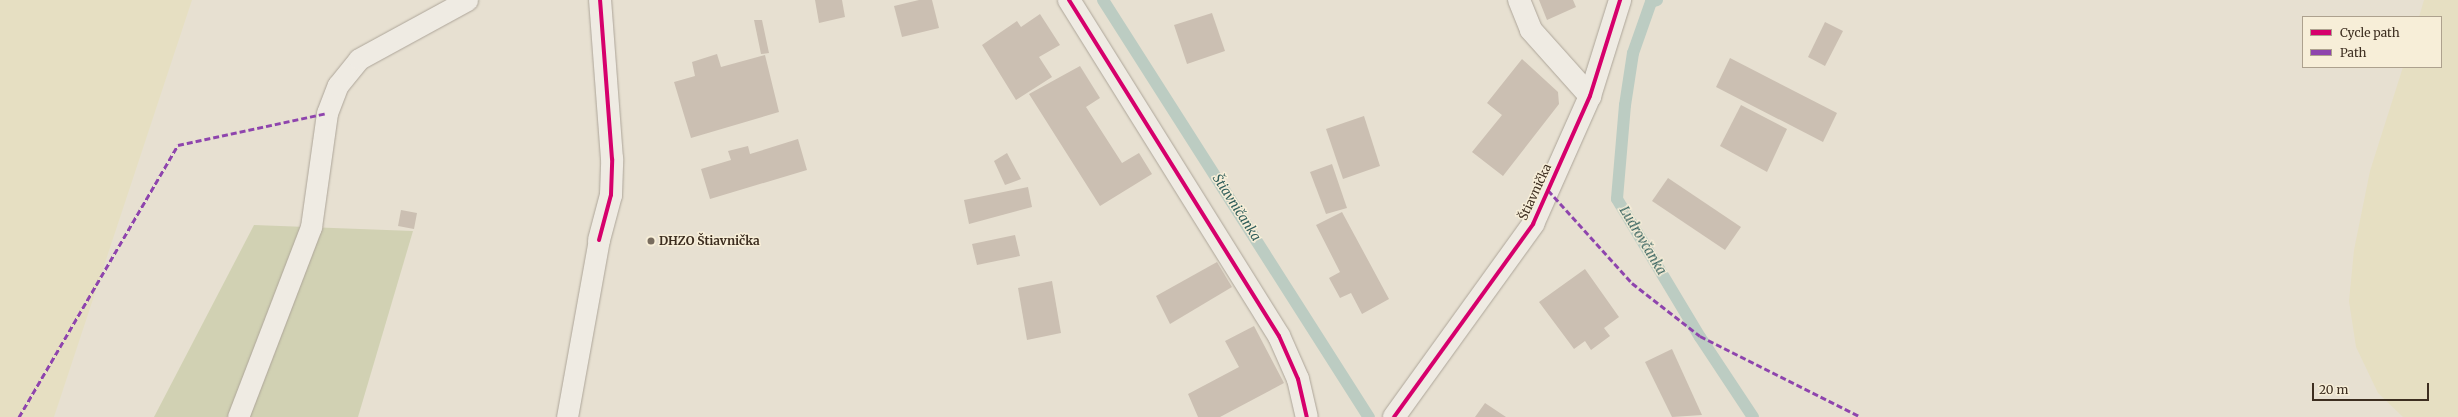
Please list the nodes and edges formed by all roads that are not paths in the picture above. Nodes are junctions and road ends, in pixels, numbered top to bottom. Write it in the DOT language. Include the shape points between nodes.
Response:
graph roads {
  1 [pos="466,0"];
  2 [pos="600,0"];
  3 [pos="1069,0"];
  4 [pos="1519,0"];
  5 [pos="1620,0"];
  6 [pos="1590,96"];
  7 [pos="599,240"];
  8 [pos="1396,413"];
  9 [pos="238,417"];
  10 [pos="567,417"];
  11 [pos="1308,417"];
  1 -- 9 [label="lane" via="359,59 338,85 327,114 312,227"];
  2 -- 7 [label="street" via="612,159 611,195"];
  3 -- 11 [label="street" via="1279,336 1298,379"];
  4 -- 6 [label="street" via="1531,30"];
  5 -- 6 [label="street, Štiavnička"];
  6 -- 8 [label="street, Štiavnička" via="1533,224"];
  7 -- 10 [label="lane"];
}
